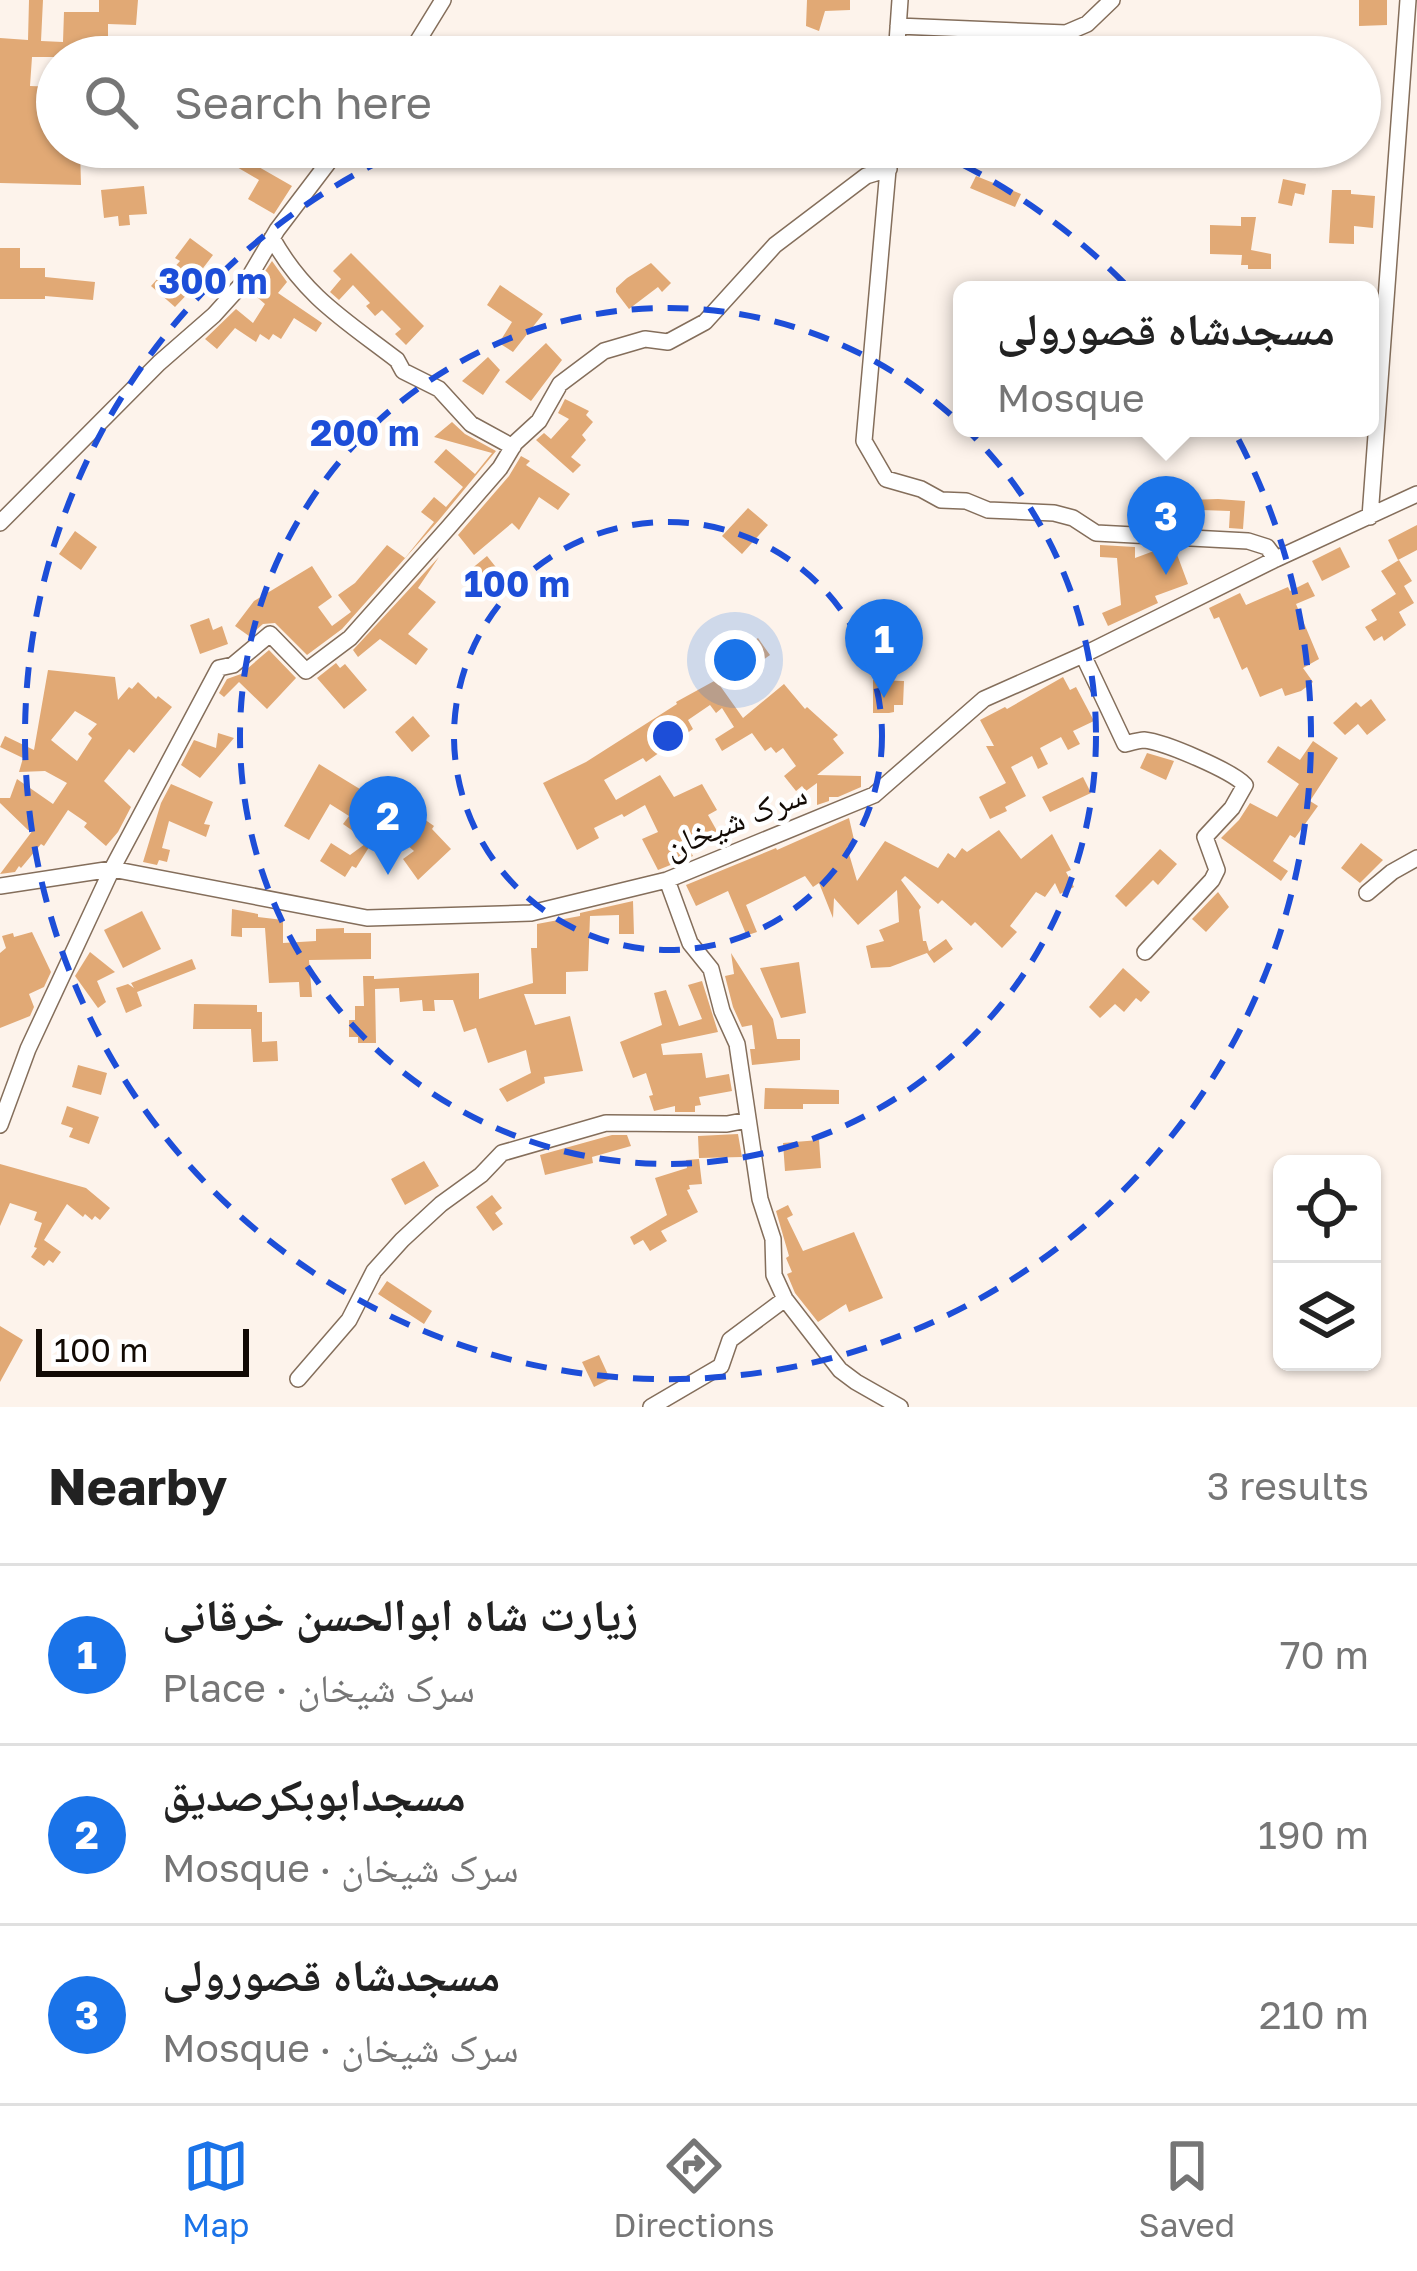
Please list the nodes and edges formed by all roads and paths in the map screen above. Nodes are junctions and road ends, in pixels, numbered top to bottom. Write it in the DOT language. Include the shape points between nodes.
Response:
graph roads {
  1 [pos="443,0"];
  2 [pos="900,0"];
  3 [pos="1112,0"];
  4 [pos="1408,0"];
  5 [pos="898,26"];
  6 [pos="421,36"];
  7 [pos="897,36"];
  8 [pos="324,168"];
  9 [pos="889,169"];
  10 [pos="272,238"];
  11 [pos="1379,395"];
  12 [pos="1376,437"];
  13 [pos="513,447"];
  14 [pos="1417,494"];
  15 [pos="1370,517"];
  16 [pos="0,523"];
  17 [pos="1276,559"];
  18 [pos="1083,655"];
  19 [pos="1417,858"];
  20 [pos="112,869"];
  21 [pos="667,880"];
  22 [pos="0,886"];
  23 [pos="1367,893"];
  24 [pos="1145,952"];
  25 [pos="748,1120"];
  26 [pos="0,1126"];
  27 [pos="785,1299"];
  28 [pos="298,1379"];
  29 [pos="651,1407"];
  30 [pos="900,1407"];
  1 -- 6 [label="street"];
  2 -- 5 [label="street"];
  3 -- 5 [label="street" via="1066,33"];
  4 -- 11 [label="street"];
  5 -- 7 [label="street"];
  8 -- 10 [label="street"];
  9 -- 13 [label="street" via="866,176 775,245 705,322 668,342 645,339 604,351 560,384"];
  9 -- 17 [label="street" via="864,441 886,479 988,510 1054,512 1096,533 1249,541"];
  10 -- 13 [label="street" via="302,284 336,315 403,371 439,389 471,424"];
  10 -- 16 [label="street" via="214,315"];
  12 -- 15 [label="street"];
  13 -- 20 [label="street" via="350,638 306,671 270,634 219,668"];
  14 -- 15 [label="street, سرک شیخان"];
  15 -- 17 [label="street, سرک شیخان"];
  17 -- 18 [label="street, سرک شیخان"];
  18 -- 21 [label="street, سرک شیخان" via="984,698 874,794"];
  18 -- 24 [label="street" via="1125,744 1143,740 1177,750 1245,785 1205,837 1213,880"];
  19 -- 23 [label="street"];
  20 -- 21 [label="street, سرک شیخان" via="368,918 531,913"];
  20 -- 22 [label="street, سرک شیخان"];
  20 -- 26 [label="street"];
  21 -- 25 [label="street" via="737,1044"];
  25 -- 27 [label="street" via="774,1276"];
  25 -- 28 [label="street" via="606,1123 502,1153 374,1271 350,1320"];
  27 -- 29 [label="street" via="730,1340 721,1366"];
  27 -- 30 [label="street" via="840,1370"];
}
